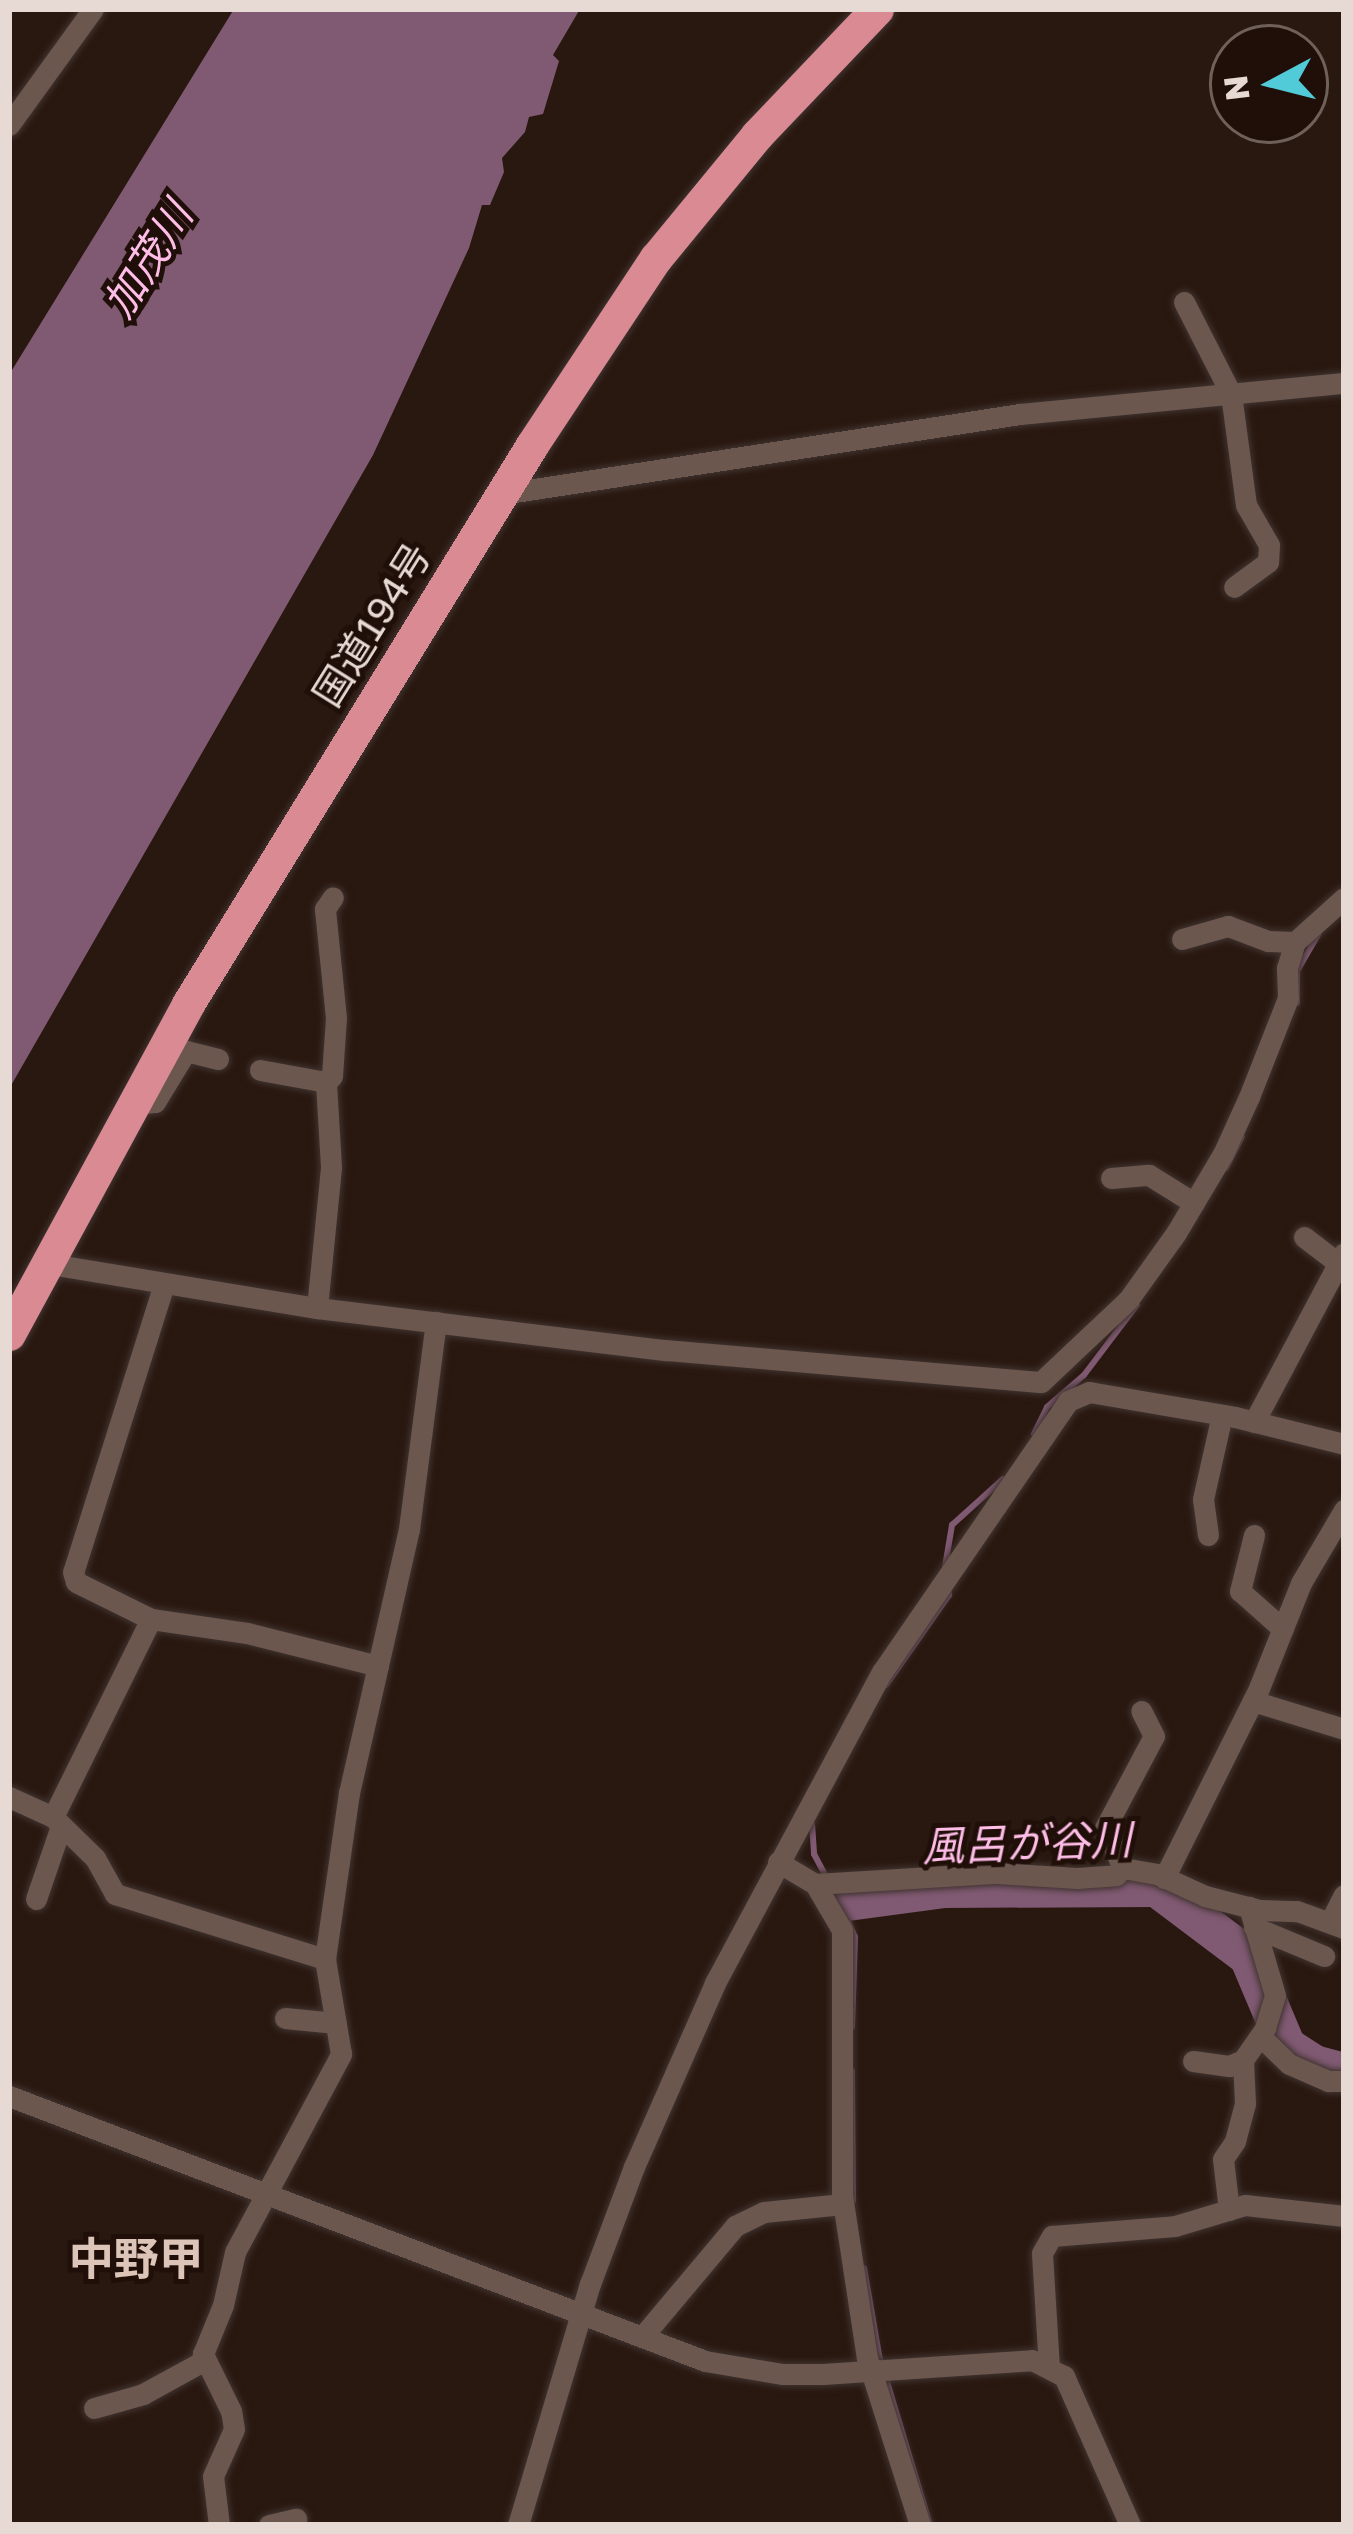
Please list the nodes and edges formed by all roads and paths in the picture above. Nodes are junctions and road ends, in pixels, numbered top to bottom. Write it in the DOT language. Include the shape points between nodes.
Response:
graph roads {
  1 [pos="93,9"];
  2 [pos="877,9"];
  3 [pos="9,125"];
  4 [pos="1184,302"];
  5 [pos="1344,383"];
  6 [pos="1231,394"];
  7 [pos="502,494"];
  8 [pos="1234,587"];
  9 [pos="333,897"];
  10 [pos="1344,898"];
  11 [pos="1182,939"];
  12 [pos="1295,942"];
  13 [pos="218,1059"];
  14 [pos="260,1070"];
  15 [pos="326,1082"];
  16 [pos="132,1104"];
  17 [pos="1111,1178"];
  18 [pos="1194,1203"];
  19 [pos="1304,1238"];
  20 [pos="1341,1258"];
  21 [pos="45,1263"];
  22 [pos="164,1284"];
  23 [pos="317,1308"];
  24 [pos="436,1322"];
  25 [pos="9,1334"];
  26 [pos="1052,1377"];
  27 [pos="1068,1400"];
  28 [pos="1222,1414"];
  29 [pos="1254,1422"];
  30 [pos="1344,1444"];
  31 [pos="1344,1510"];
  32 [pos="1208,1535"];
  33 [pos="1254,1535"];
  34 [pos="151,1619"];
  35 [pos="1283,1629"];
  36 [pos="378,1666"];
  37 [pos="1253,1701"];
  38 [pos="1141,1711"];
  39 [pos="1344,1729"];
  40 [pos="9,1797"];
  41 [pos="57,1821"];
  42 [pos="778,1862"];
  43 [pos="1123,1868"];
  44 [pos="1163,1878"];
  45 [pos="815,1884"];
  46 [pos="1344,1895"];
  47 [pos="35,1899"];
  48 [pos="1251,1917"];
  49 [pos="1337,1925"];
  50 [pos="1324,1957"];
  51 [pos="326,1960"];
  52 [pos="285,2018"];
  53 [pos="336,2023"];
  54 [pos="1260,2036"];
  55 [pos="1243,2060"];
  56 [pos="1193,2061"];
  57 [pos="1344,2081"];
  58 [pos="9,2096"];
  59 [pos="264,2193"];
  60 [pos="843,2204"];
  61 [pos="1229,2210"];
  62 [pos="1344,2216"];
  63 [pos="581,2314"];
  64 [pos="642,2337"];
  65 [pos="205,2360"];
  66 [pos="1049,2368"];
  67 [pos="872,2371"];
  68 [pos="94,2408"];
  69 [pos="296,2518"];
  70 [pos="219,2525"];
  71 [pos="269,2525"];
  72 [pos="518,2525"];
  73 [pos="920,2525"];
  74 [pos="1130,2525"];
  1 -- 3 [label="street"];
  2 -- 7 [label="highway, 国道194号" via="656,257"];
  4 -- 6 [label="street"];
  5 -- 6 [label="street"];
  6 -- 7 [label="street" via="1020,414"];
  6 -- 8 [label="street" via="1246,505 1270,556"];
  7 -- 16 [label="highway, 国道194号"];
  9 -- 15 [label="street" via="325,909 336,1018"];
  10 -- 12 [label="street"];
  11 -- 12 [label="street" via="1228,926"];
  12 -- 18 [label="street" via="1288,998"];
  13 -- 16 [label="street" via="186,1051 155,1102"];
  14 -- 15 [label="street"];
  15 -- 23 [label="street" via="331,1167"];
  16 -- 21 [label="highway, 国道194号"];
  17 -- 18 [label="street" via="1148,1175"];
  18 -- 26 [label="street" via="1128,1300"];
  19 -- 20 [label="street"];
  20 -- 29 [label="street"];
  21 -- 22 [label="street"];
  21 -- 25 [label="highway, 国道194号"];
  22 -- 23 [label="street"];
  22 -- 34 [label="street" via="73,1572 76,1582"];
  23 -- 24 [label="street"];
  24 -- 26 [label="street" via="1031,1384"];
  24 -- 36 [label="street" via="409,1529"];
  26 -- 27 [label="street"];
  27 -- 28 [label="street" via="1089,1392"];
  27 -- 42 [label="street" via="882,1672"];
  28 -- 29 [label="street"];
  28 -- 32 [label="street" via="1203,1499"];
  29 -- 30 [label="street"];
  31 -- 35 [label="street"];
  33 -- 35 [label="street" via="1240,1591"];
  34 -- 36 [label="street"];
  34 -- 41 [label="street"];
  35 -- 37 [label="street"];
  36 -- 51 [label="street" via="349,1792"];
  37 -- 39 [label="street"];
  37 -- 44 [label="street"];
  38 -- 43 [label="street" via="1154,1736 1105,1828"];
  40 -- 41 [label="street"];
  41 -- 47 [label="street"];
  41 -- 51 [label="street" via="95,1858 115,1894"];
  42 -- 45 [label="street"];
  42 -- 63 [label="street" via="634,2167"];
  43 -- 44 [label="street"];
  43 -- 45 [label="street" via="1077,1877 997,1873"];
  44 -- 48 [label="street"];
  45 -- 60 [label="street" via="845,1946"];
  46 -- 49 [label="street"];
  48 -- 49 [label="street" via="1297,1911"];
  48 -- 50 [label="street"];
  48 -- 54 [label="street" via="1275,1995"];
  51 -- 53 [label="street"];
  52 -- 53 [label="street"];
  53 -- 59 [label="street" via="341,2054"];
  54 -- 55 [label="street"];
  54 -- 57 [label="street" via="1289,2064"];
  55 -- 56 [label="street"];
  55 -- 61 [label="street" via="1245,2102 1223,2159"];
  58 -- 59 [label="street"];
  59 -- 63 [label="street"];
  59 -- 65 [label="street" via="235,2252"];
  60 -- 64 [label="street" via="764,2212 735,2226"];
  60 -- 67 [label="street"];
  61 -- 62 [label="street"];
  61 -- 66 [label="street" via="1175,2226 1052,2236 1042,2253"];
  63 -- 64 [label="street"];
  63 -- 72 [label="street"];
  64 -- 67 [label="street" via="743,2369"];
  65 -- 68 [label="street" via="143,2394"];
  65 -- 70 [label="street" via="234,2428 213,2476"];
  66 -- 67 [label="street" via="1032,2360"];
  66 -- 74 [label="street" via="1064,2376"];
  67 -- 73 [label="street"];
  69 -- 71 [label="street"];
}
